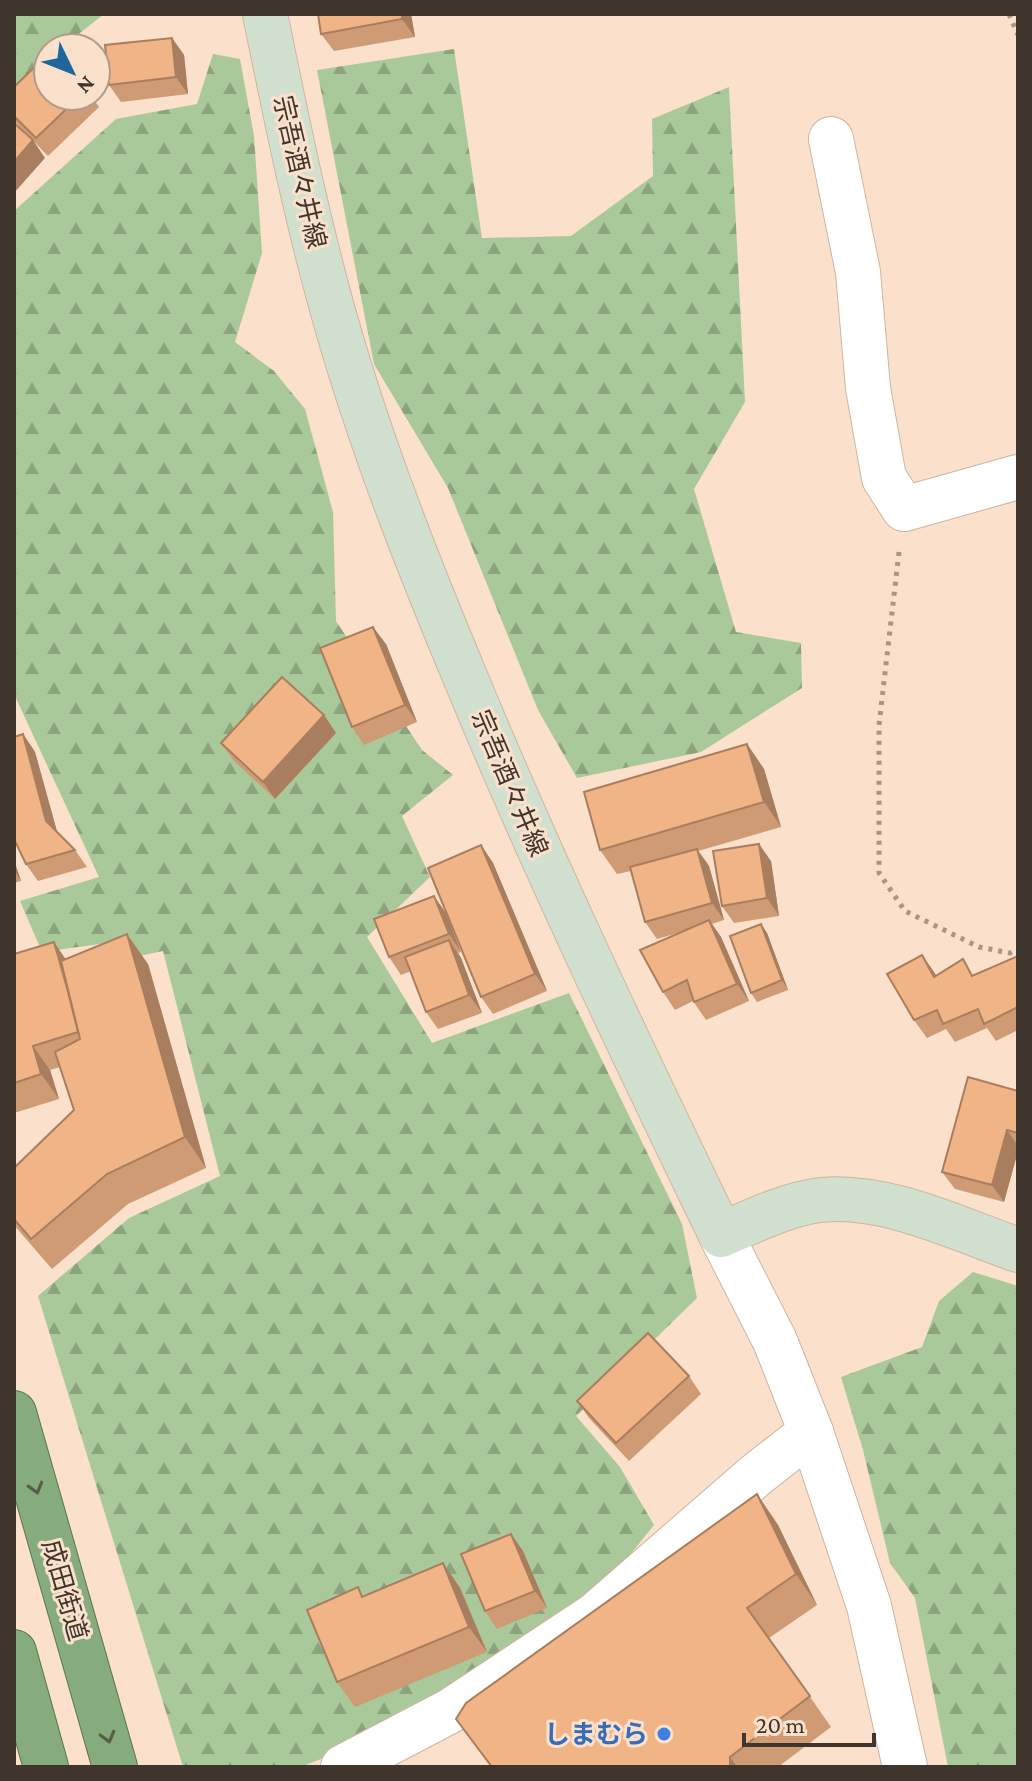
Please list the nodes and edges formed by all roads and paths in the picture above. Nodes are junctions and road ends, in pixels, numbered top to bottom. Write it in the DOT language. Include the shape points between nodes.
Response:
graph roads {
  1 [pos="265,14"];
  2 [pos="1009,14"];
  3 [pos="1018,35"];
  4 [pos="831,139"];
  5 [pos="1018,477"];
  6 [pos="904,509"];
  7 [pos="1018,949"];
  8 [pos="721,1235"];
  9 [pos="1018,1250"];
  10 [pos="14,1413"];
  11 [pos="811,1432"];
  12 [pos="14,1652"];
  13 [pos="46,1767"];
  14 [pos="115,1767"];
  15 [pos="343,1767"];
  16 [pos="905,1767"];
  1 -- 8 [label="main road, 宗吾酒々井線" via="296,169 345,350 410,544 525,821"];
  2 -- 3 [label="path"];
  4 -- 6 [label="street" via="858,272 868,388 884,478"];
  5 -- 6 [label="street"];
  6 -- 7 [label="path" via="879,725 879,873 905,911 979,947 1010,953"];
  8 -- 9 [label="main road" via="772,1213 819,1200 847,1199 886,1204"];
  8 -- 11 [label="street" via="775,1341"];
  10 -- 14 [label="highway, 成田街道, one-way"];
  11 -- 15 [label="street" via="595,1615 450,1711"];
  11 -- 16 [label="street" via="869,1606"];
  12 -- 13 [label="highway"];
}
